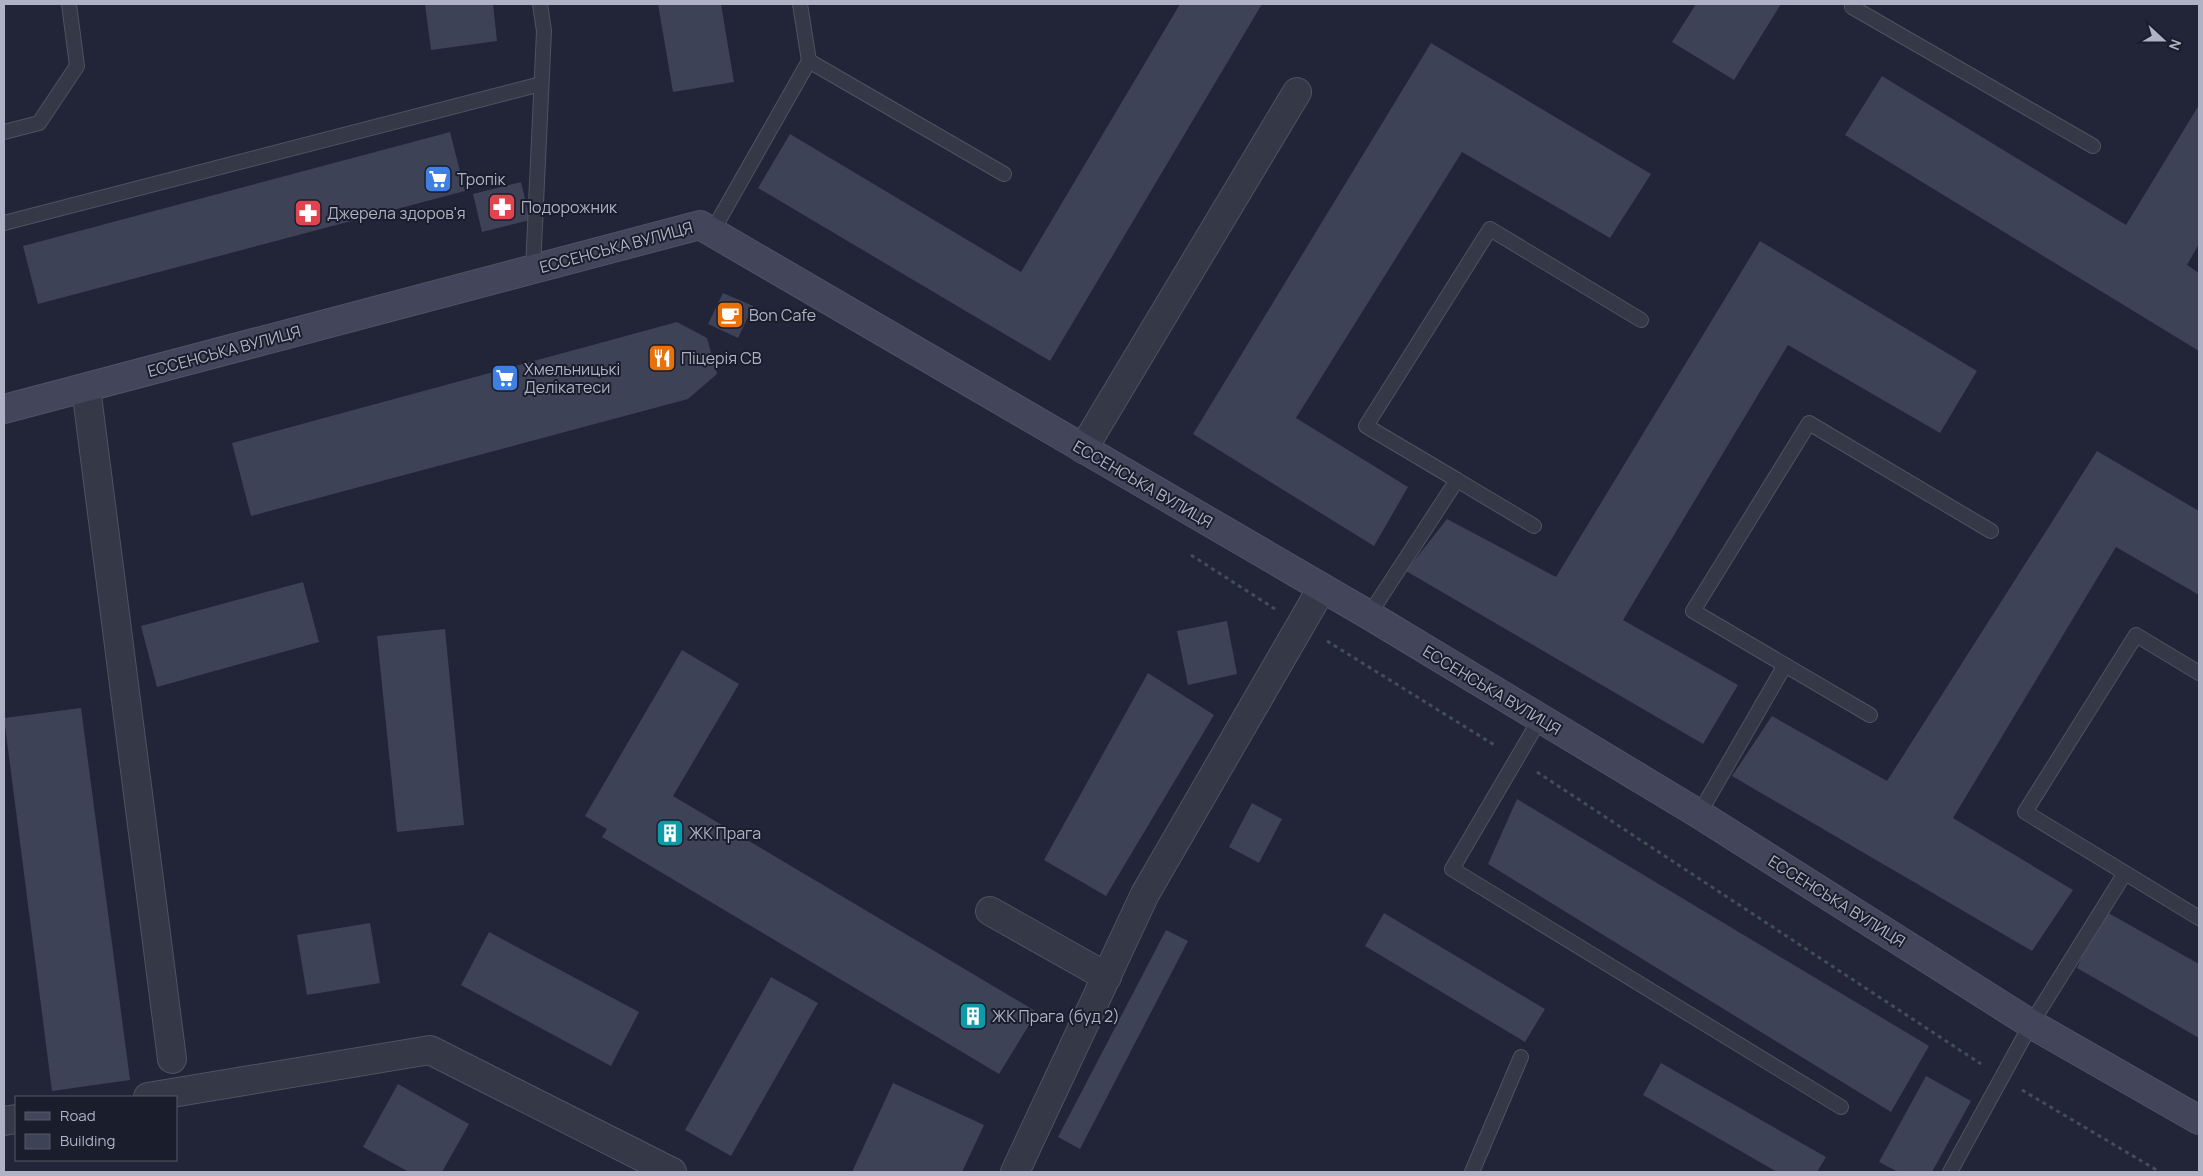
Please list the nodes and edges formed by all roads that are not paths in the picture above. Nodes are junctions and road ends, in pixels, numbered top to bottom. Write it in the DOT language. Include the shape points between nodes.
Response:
graph roads {
  1 [pos="69,4"];
  2 [pos="540,4"];
  3 [pos="800,4"];
  4 [pos="1853,4"];
  5 [pos="809,61"];
  6 [pos="541,84"];
  7 [pos="1297,92"];
  8 [pos="4,132"];
  9 [pos="2093,146"];
  10 [pos="1004,174"];
  11 [pos="4,223"];
  12 [pos="712,232"];
  13 [pos="533,269"];
  14 [pos="1640,320"];
  15 [pos="86,388"];
  16 [pos="5,403"];
  17 [pos="1083,449"];
  18 [pos="1457,480"];
  19 [pos="1534,526"];
  20 [pos="1991,531"];
  21 [pos="1322,588"];
  22 [pos="1369,615"];
  23 [pos="1785,665"];
  24 [pos="2199,672"];
  25 [pos="1870,715"];
  26 [pos="1540,719"];
  27 [pos="1698,814"];
  28 [pos="2125,873"];
  29 [pos="990,911"];
  30 [pos="2199,918"];
  31 [pos="1106,976"];
  32 [pos="2031,1024"];
  33 [pos="1521,1057"];
  34 [pos="172,1059"];
  35 [pos="154,1096"];
  36 [pos="1841,1108"];
  37 [pos="2199,1120"];
  38 [pos="672,1172"];
  39 [pos="1015,1172"];
  40 [pos="1472,1172"];
  41 [pos="1950,1172"];
  1 -- 8 [label="lane" via="77,66 40,124"];
  2 -- 6 [label="lane" via="544,31"];
  3 -- 5 [label="lane"];
  4 -- 9 [label="lane" via="1852,7"];
  5 -- 10 [label="lane"];
  5 -- 12 [label="lane"];
  6 -- 11 [label="lane"];
  6 -- 13 [label="lane"];
  7 -- 17 [label="street"];
  12 -- 13 [label="street, ЕССЕНСЬКА ВУЛИЦЯ" via="700,225"];
  12 -- 17 [label="street, ЕССЕНСЬКА ВУЛИЦЯ"];
  13 -- 15 [label="street, ЕССЕНСЬКА ВУЛИЦЯ"];
  14 -- 18 [label="lane" via="1490,229 1366,426"];
  15 -- 16 [label="street, ЕССЕНСЬКА ВУЛИЦЯ"];
  15 -- 34 [label="street"];
  17 -- 21 [label="street, ЕССЕНСЬКА ВУЛИЦЯ"];
  18 -- 19 [label="lane"];
  18 -- 22 [label="lane"];
  20 -- 23 [label="lane" via="1809,423 1693,611"];
  21 -- 22 [label="street, ЕССЕНСЬКА ВУЛИЦЯ"];
  21 -- 31 [label="street" via="1145,894"];
  22 -- 26 [label="street, ЕССЕНСЬКА ВУЛИЦЯ"];
  23 -- 25 [label="lane"];
  23 -- 27 [label="lane"];
  24 -- 28 [label="lane" via="2136,635 2025,812"];
  26 -- 27 [label="street, ЕССЕНСЬКА ВУЛИЦЯ"];
  26 -- 36 [label="lane" via="1452,869"];
  27 -- 32 [label="street, ЕССЕНСЬКА ВУЛИЦЯ"];
  28 -- 30 [label="lane"];
  28 -- 32 [label="lane"];
  29 -- 31 [label="street"];
  31 -- 39 [label="street"];
  32 -- 37 [label="street, ЕССЕНСЬКА ВУЛИЦЯ"];
  32 -- 41 [label="lane"];
  33 -- 40 [label="lane"];
  35 -- 38 [label="street" via="430,1050"];
}
